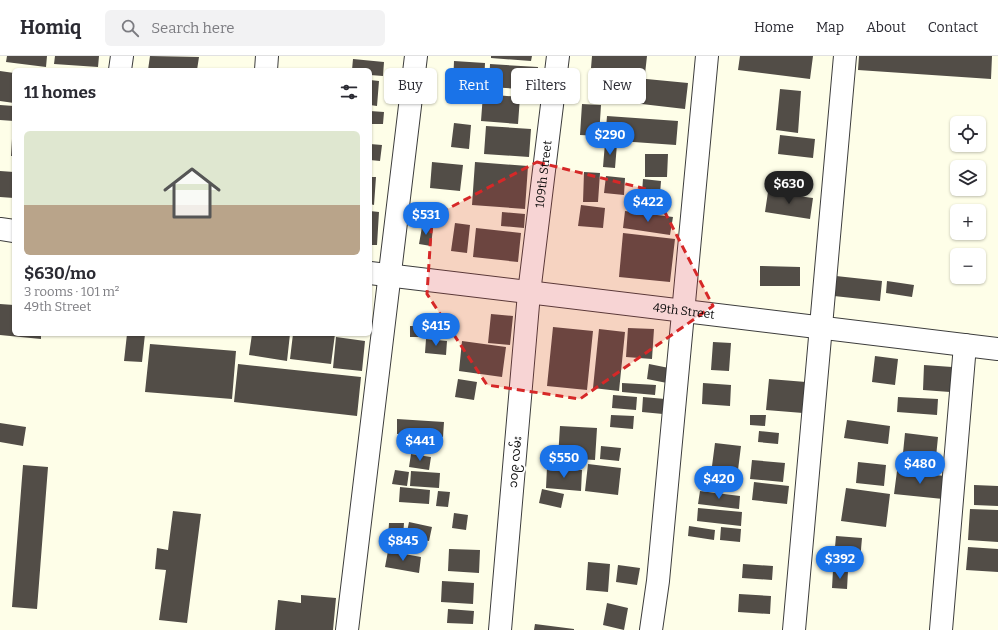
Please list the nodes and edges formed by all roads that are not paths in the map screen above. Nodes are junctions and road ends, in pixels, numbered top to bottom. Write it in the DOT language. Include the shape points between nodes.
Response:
graph roads {
  1 [pos="122,56"];
  2 [pos="267,56"];
  3 [pos="416,56"];
  4 [pos="558,56"];
  5 [pos="707,56"];
  6 [pos="845,56"];
  7 [pos="120,68"];
  8 [pos="266,68"];
  9 [pos="0,229"];
  10 [pos="12,231"];
  11 [pos="380,274"];
  12 [pos="529,293"];
  13 [pos="683,310"];
  14 [pos="820,328"];
  15 [pos="965,345"];
  16 [pos="998,349"];
  17 [pos="347,630"];
  18 [pos="500,630"];
  19 [pos="651,630"];
  20 [pos="794,630"];
  21 [pos="941,630"];
  1 -- 7 [label="street"];
  2 -- 8 [label="street"];
  3 -- 11 [label="street"];
  4 -- 12 [label="street, 109th Street"];
  5 -- 13 [label="street"];
  6 -- 14 [label="street"];
  9 -- 10 [label="street"];
  11 -- 12 [label="street, 49th Street"];
  11 -- 17 [label="street"];
  12 -- 13 [label="street, 49th Street"];
  12 -- 18 [label="street, ၁၀၉ လမ်း"];
  13 -- 14 [label="street, 49th Street"];
  13 -- 19 [label="street" via="658,582"];
  14 -- 15 [label="street, 49th Street"];
  14 -- 20 [label="street"];
  15 -- 16 [label="street, 49th Street"];
  15 -- 21 [label="street"];
}
